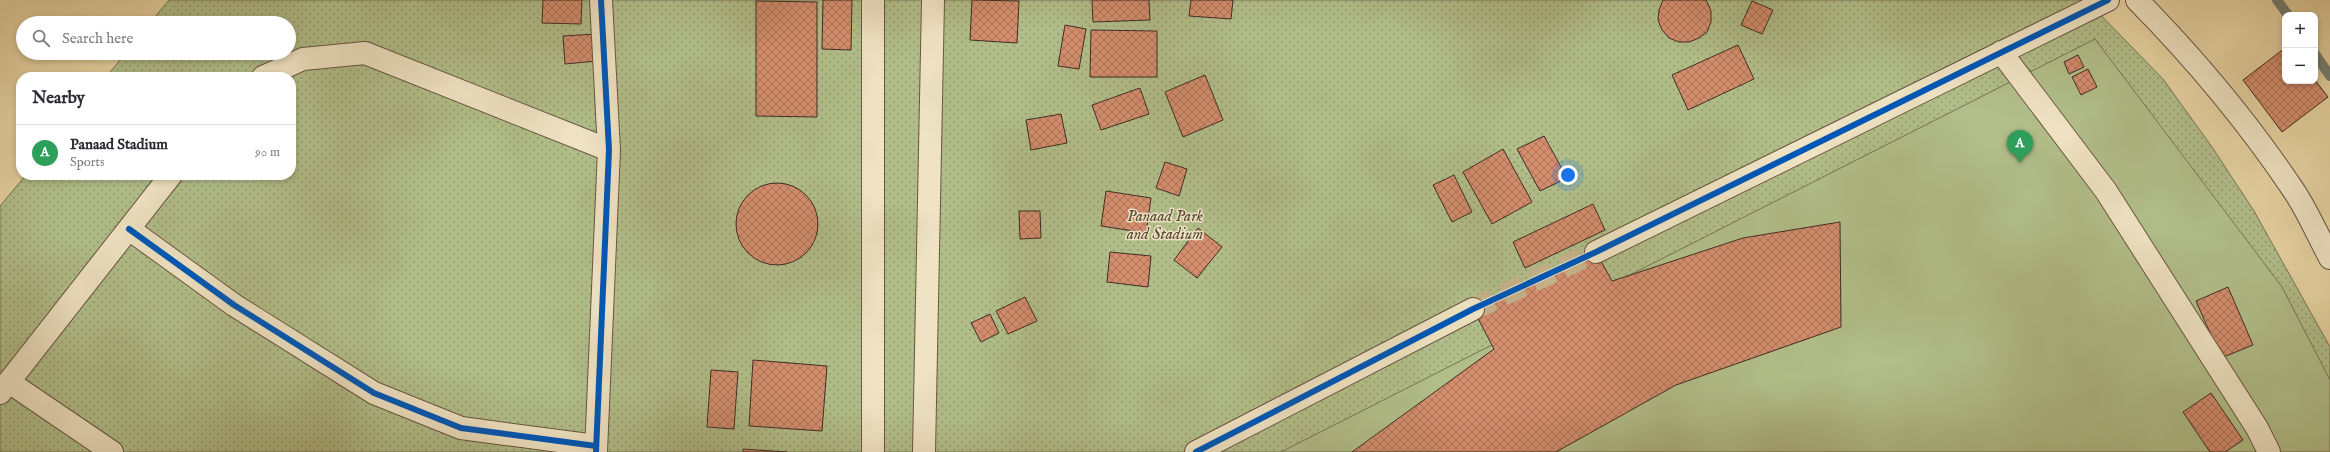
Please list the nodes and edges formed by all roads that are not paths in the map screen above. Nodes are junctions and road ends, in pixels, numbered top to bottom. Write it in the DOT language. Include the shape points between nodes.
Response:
graph roads {
  1 [pos="601,0"];
  2 [pos="873,0"];
  3 [pos="933,0"];
  4 [pos="2108,0"];
  5 [pos="2137,0"];
  6 [pos="2001,52"];
  7 [pos="275,72"];
  8 [pos="609,150"];
  9 [pos="167,180"];
  10 [pos="129,229"];
  11 [pos="1596,252"];
  12 [pos="2330,258"];
  13 [pos="1473,309"];
  14 [pos="5,388"];
  15 [pos="596,449"];
  16 [pos="112,452"];
  17 [pos="873,452"];
  18 [pos="924,452"];
  19 [pos="1196,452"];
  20 [pos="2269,452"];
  1 -- 8 [label="street"];
  2 -- 17 [label="street"];
  3 -- 18 [label="street"];
  4 -- 6 [label="street"];
  5 -- 12 [label="street" via="2188,53 2247,124 2295,192"];
  6 -- 11 [label="street"];
  6 -- 20 [label="street" via="2106,191 2257,428"];
  7 -- 8 [label="street" via="303,59 365,53"];
  8 -- 15 [label="street"];
  9 -- 10 [label="street"];
  10 -- 14 [label="street"];
  10 -- 15 [label="street" via="234,305 374,393 461,428"];
  13 -- 19 [label="street"];
  14 -- 16 [label="street"];
}
